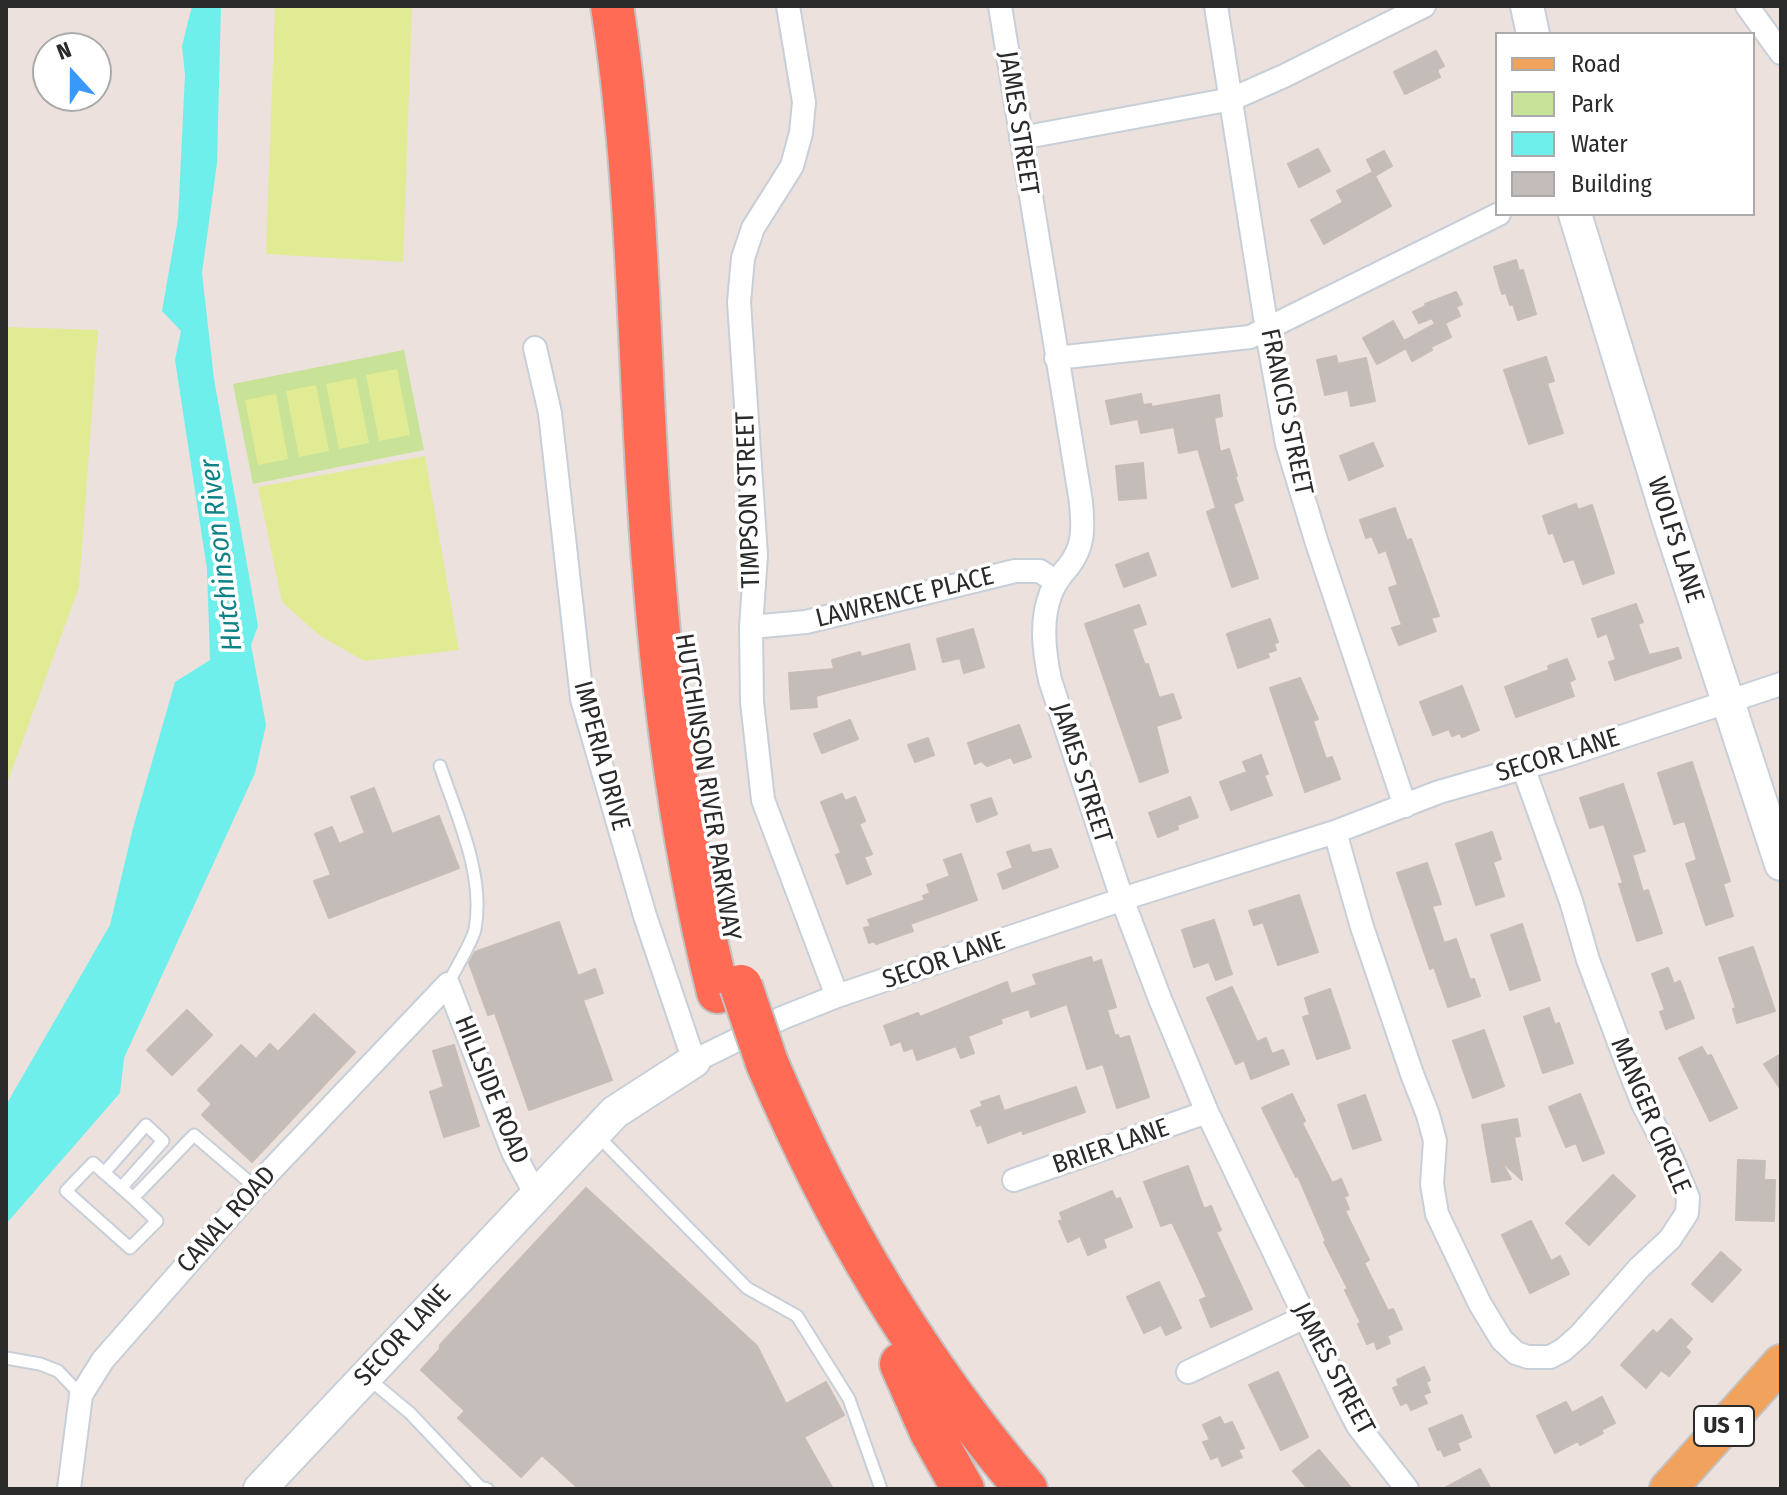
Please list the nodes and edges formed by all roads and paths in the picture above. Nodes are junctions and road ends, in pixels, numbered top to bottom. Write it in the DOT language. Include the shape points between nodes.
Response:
graph roads {
  1 [pos="612,6"];
  2 [pos="637,6"];
  3 [pos="788,6"];
  4 [pos="1000,6"];
  5 [pos="1216,6"];
  6 [pos="1424,6"];
  7 [pos="1527,6"];
  8 [pos="1747,6"];
  9 [pos="1533,32"];
  10 [pos="1781,53"];
  11 [pos="1232,99"];
  12 [pos="1021,138"];
  13 [pos="1495,216"];
  14 [pos="1576,216"];
  15 [pos="1267,329"];
  16 [pos="535,348"];
  17 [pos="1056,358"];
  18 [pos="1056,582"];
  19 [pos="751,627"];
  20 [pos="1781,684"];
  21 [pos="1728,701"];
  22 [pos="440,766"];
  23 [pos="1523,767"];
  24 [pos="1405,806"];
  25 [pos="1335,832"];
  26 [pos="1781,864"];
  27 [pos="1122,899"];
  28 [pos="448,984"];
  29 [pos="729,989"];
  30 [pos="837,996"];
  31 [pos="694,1061"];
  32 [pos="755,1065"];
  33 [pos="1207,1112"];
  34 [pos="595,1133"];
  35 [pos="104,1173"];
  36 [pos="1014,1180"];
  37 [pos="255,1187"];
  38 [pos="121,1188"];
  39 [pos="536,1195"];
  40 [pos="133,1198"];
  41 [pos="1305,1317"];
  42 [pos="6,1358"];
  43 [pos="1781,1363"];
  44 [pos="901,1364"];
  45 [pos="1188,1372"];
  46 [pos="366,1376"];
  47 [pos="81,1395"];
  48 [pos="69,1489"];
  49 [pos="260,1489"];
  50 [pos="487,1489"];
  51 [pos="881,1489"];
  52 [pos="963,1489"];
  53 [pos="995,1489"];
  54 [pos="1026,1489"];
  55 [pos="1407,1489"];
  56 [pos="1668,1489"];
  1 -- 29 [label="highway, HUTCHINSON RIVER PARKWAY" via="631,172 663,662 693,877"];
  2 -- 29 [label="highway, HUTCHINSON RIVER PARKWAY" via="653,145 684,639"];
  3 -- 19 [label="street, TIMPSON STREET" via="804,102 801,133 792,166 753,228 743,258 739,302 756,555"];
  4 -- 12 [label="street, JAMES STREET"];
  5 -- 11 [label="street, FRANCIS STREET"];
  6 -- 11 [label="street"];
  7 -- 9 [label="street"];
  8 -- 10 [label="street"];
  11 -- 12 [label="street"];
  11 -- 15 [label="street, FRANCIS STREET"];
  12 -- 17 [label="street, JAMES STREET"];
  13 -- 15 [label="street"];
  14 -- 21 [label="street, WOLFS LANE"];
  15 -- 17 [label="street" via="1250,337"];
  15 -- 24 [label="street, FRANCIS STREET" via="1287,444"];
  16 -- 31 [label="street, IMPERIA DRIVE" via="550,413 582,699"];
  17 -- 18 [label="street, JAMES STREET" via="1084,534 1080,550"];
  18 -- 19 [label="street, LAWRENCE PLACE" via="1040,571 1015,571 806,622"];
  18 -- 27 [label="street, JAMES STREET" via="1046,609 1045,659"];
  19 -- 30 [label="street, TIMPSON STREET" via="752,702 763,800"];
  20 -- 21 [label="street, SECOR LANE"];
  21 -- 23 [label="street, SECOR LANE"];
  21 -- 26 [label="street, WOLFS LANE"];
  22 -- 28 [label="lane" via="469,853 476,895 475,931"];
  23 -- 24 [label="street, SECOR LANE"];
  23 -- 25 [label="street, MANGER CIRCLE" via="1629,1069 1688,1198 1687,1213 1670,1239 1580,1335 1550,1357 1516,1353 1502,1340 1437,1214 1432,1184 1435,1141"];
  24 -- 25 [label="street, SECOR LANE"];
  25 -- 27 [label="street, SECOR LANE"];
  27 -- 30 [label="street, SECOR LANE"];
  27 -- 33 [label="street, JAMES STREET"];
  28 -- 37 [label="street, CANAL ROAD"];
  28 -- 39 [label="street, HILLSIDE ROAD" via="513,1152"];
  29 -- 32 [label="highway, HUTCHINSON RIVER PARKWAY"];
  30 -- 31 [label="street, SECOR LANE"];
  31 -- 34 [label="street, SECOR LANE" via="615,1112"];
  32 -- 44 [label="highway, HUTCHINSON RIVER PARKWAY" via="783,1163 846,1279"];
  32 -- 54 [label="highway, HUTCHINSON RIVER PARKWAY" via="881,1288 964,1411"];
  33 -- 36 [label="street, BRIER LANE"];
  33 -- 41 [label="street, JAMES STREET"];
  34 -- 39 [label="street, SECOR LANE"];
  34 -- 51 [label="lane" via="747,1288 797,1316 849,1399"];
  35 -- 38 [label="lane"];
  35 -- 38 [label="lane" via="146,1125 163,1141"];
  35 -- 40 [label="lane" via="93,1163 66,1191 130,1248 157,1221"];
  37 -- 40 [label="lane" via="194,1135"];
  37 -- 47 [label="street, CANAL ROAD" via="103,1360"];
  38 -- 40 [label="lane"];
  39 -- 46 [label="street, SECOR LANE"];
  41 -- 45 [label="street"];
  41 -- 55 [label="street, JAMES STREET" via="1358,1426"];
  42 -- 47 [label="lane" via="58,1371"];
  43 -- 56 [label="main road, US 1"];
  44 -- 52 [label="highway"];
  44 -- 53 [label="highway, HUTCHINSON RIVER PARKWAY"];
  46 -- 49 [label="street, SECOR LANE"];
  46 -- 50 [label="lane"];
  47 -- 48 [label="street, CANAL ROAD"];
}
